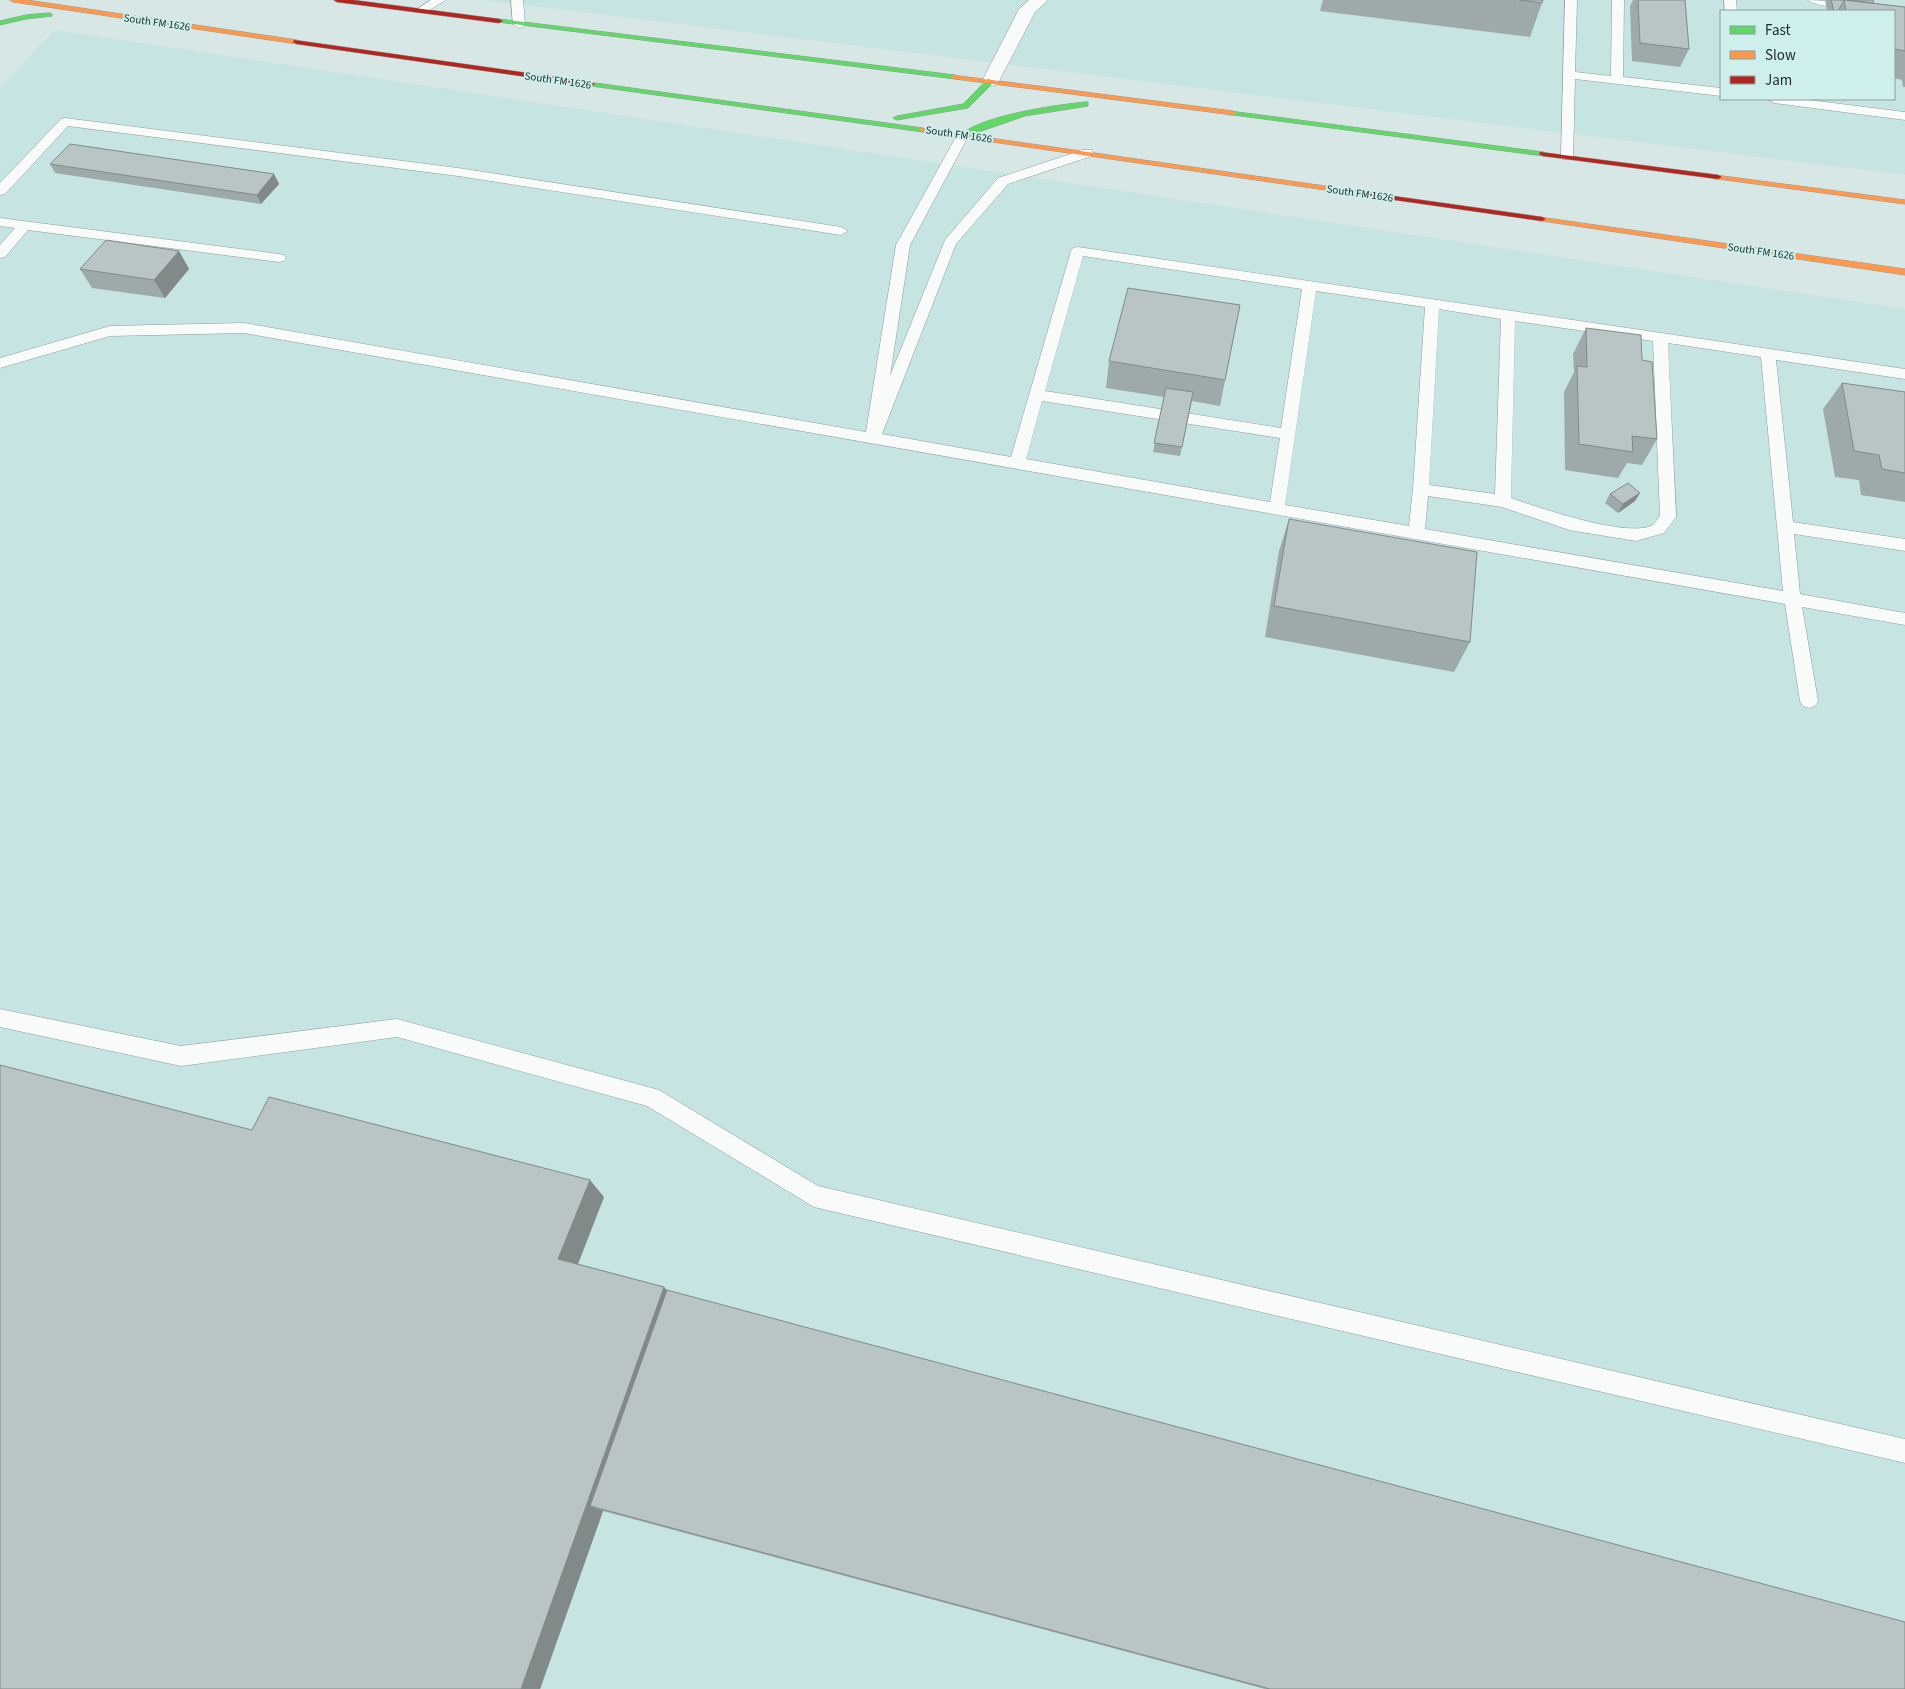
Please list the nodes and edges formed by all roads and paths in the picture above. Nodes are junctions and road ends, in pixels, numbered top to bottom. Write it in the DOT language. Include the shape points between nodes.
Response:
graph roads {
  1 [pos="13,0"];
  2 [pos="337,0"];
  3 [pos="440,0"];
  4 [pos="517,0"];
  5 [pos="1039,0"];
  6 [pos="1571,0"];
  7 [pos="1618,0"];
  8 [pos="1814,0"];
  9 [pos="1860,5"];
  10 [pos="422,10"];
  11 [pos="89,12"];
  12 [pos="0,23"];
  13 [pos="519,24"];
  14 [pos="1569,74"];
  15 [pos="991,80"];
  16 [pos="1617,80"];
  17 [pos="1720,92"];
  18 [pos="1136,100"];
  19 [pos="1790,100"];
  20 [pos="1823,102"];
  21 [pos="1905,116"];
  22 [pos="873,122"];
  23 [pos="963,135"];
  24 [pos="1087,153"];
  25 [pos="1567,156"];
  26 [pos="0,191"];
  27 [pos="1905,202"];
  28 [pos="0,222"];
  29 [pos="25,225"];
  30 [pos="841,231"];
  31 [pos="0,254"];
  32 [pos="279,258"];
  33 [pos="1905,272"];
  34 [pos="1310,285"];
  35 [pos="1432,303"];
  36 [pos="1508,314"];
  37 [pos="1660,337"];
  38 [pos="1768,353"];
  39 [pos="0,363"];
  40 [pos="1905,374"];
  41 [pos="1037,395"];
  42 [pos="1288,434"];
  43 [pos="873,438"];
  44 [pos="1017,463"];
  45 [pos="1421,489"];
  46 [pos="1503,501"];
  47 [pos="1276,508"];
  48 [pos="1785,527"];
  49 [pos="1416,533"];
  50 [pos="1905,544"];
  51 [pos="1792,598"];
  52 [pos="1905,618"];
  53 [pos="1809,701"];
  54 [pos="0,1018"];
  55 [pos="1905,1451"];
  1 -- 11 [label="main road, South FM 1626"];
  2 -- 10 [label="main road"];
  3 -- 10 [label="lane"];
  4 -- 13 [label="lane"];
  5 -- 15 [label="street" via="1028,9"];
  6 -- 14 [label="lane"];
  7 -- 16 [label="lane"];
  8 -- 9 [label="lane"];
  10 -- 13 [label="main road"];
  11 -- 12 [label="main road" via="26,17"];
  11 -- 22 [label="main road, South FM 1626"];
  13 -- 15 [label="main road"];
  14 -- 16 [label="lane"];
  14 -- 25 [label="lane"];
  15 -- 18 [label="main road"];
  15 -- 22 [label="main road" via="965,106"];
  16 -- 17 [label="lane"];
  18 -- 23 [label="main road" via="1047,107"];
  18 -- 25 [label="main road"];
  19 -- 20 [label="lane"];
  20 -- 21 [label="lane"];
  22 -- 23 [label="main road, South FM 1626"];
  23 -- 24 [label="main road, South FM 1626"];
  23 -- 43 [label="lane" via="903,246"];
  24 -- 33 [label="main road, South FM 1626"];
  24 -- 43 [label="lane" via="1003,181 950,243"];
  25 -- 27 [label="main road"];
  26 -- 30 [label="lane" via="65,122 458,172"];
  28 -- 29 [label="lane"];
  29 -- 31 [label="lane"];
  29 -- 32 [label="lane"];
  34 -- 35 [label="lane"];
  34 -- 41 [label="lane" via="1078,251"];
  34 -- 42 [label="lane"];
  35 -- 36 [label="lane"];
  35 -- 45 [label="lane"];
  36 -- 37 [label="lane"];
  36 -- 46 [label="lane"];
  37 -- 38 [label="lane"];
  37 -- 46 [label="lane" via="1668,517 1658,529 1636,535 1570,524"];
  38 -- 40 [label="lane"];
  38 -- 48 [label="lane"];
  39 -- 43 [label="lane" via="110,331 244,328"];
  41 -- 42 [label="lane"];
  41 -- 44 [label="lane"];
  42 -- 47 [label="lane"];
  43 -- 44 [label="lane"];
  44 -- 47 [label="lane"];
  45 -- 46 [label="lane"];
  45 -- 49 [label="lane"];
  47 -- 49 [label="lane"];
  48 -- 50 [label="lane"];
  48 -- 51 [label="lane"];
  49 -- 51 [label="lane"];
  51 -- 52 [label="lane"];
  51 -- 53 [label="lane"];
  54 -- 55 [label="lane" via="181,1056 397,1028 652,1096 814,1196"];
}
